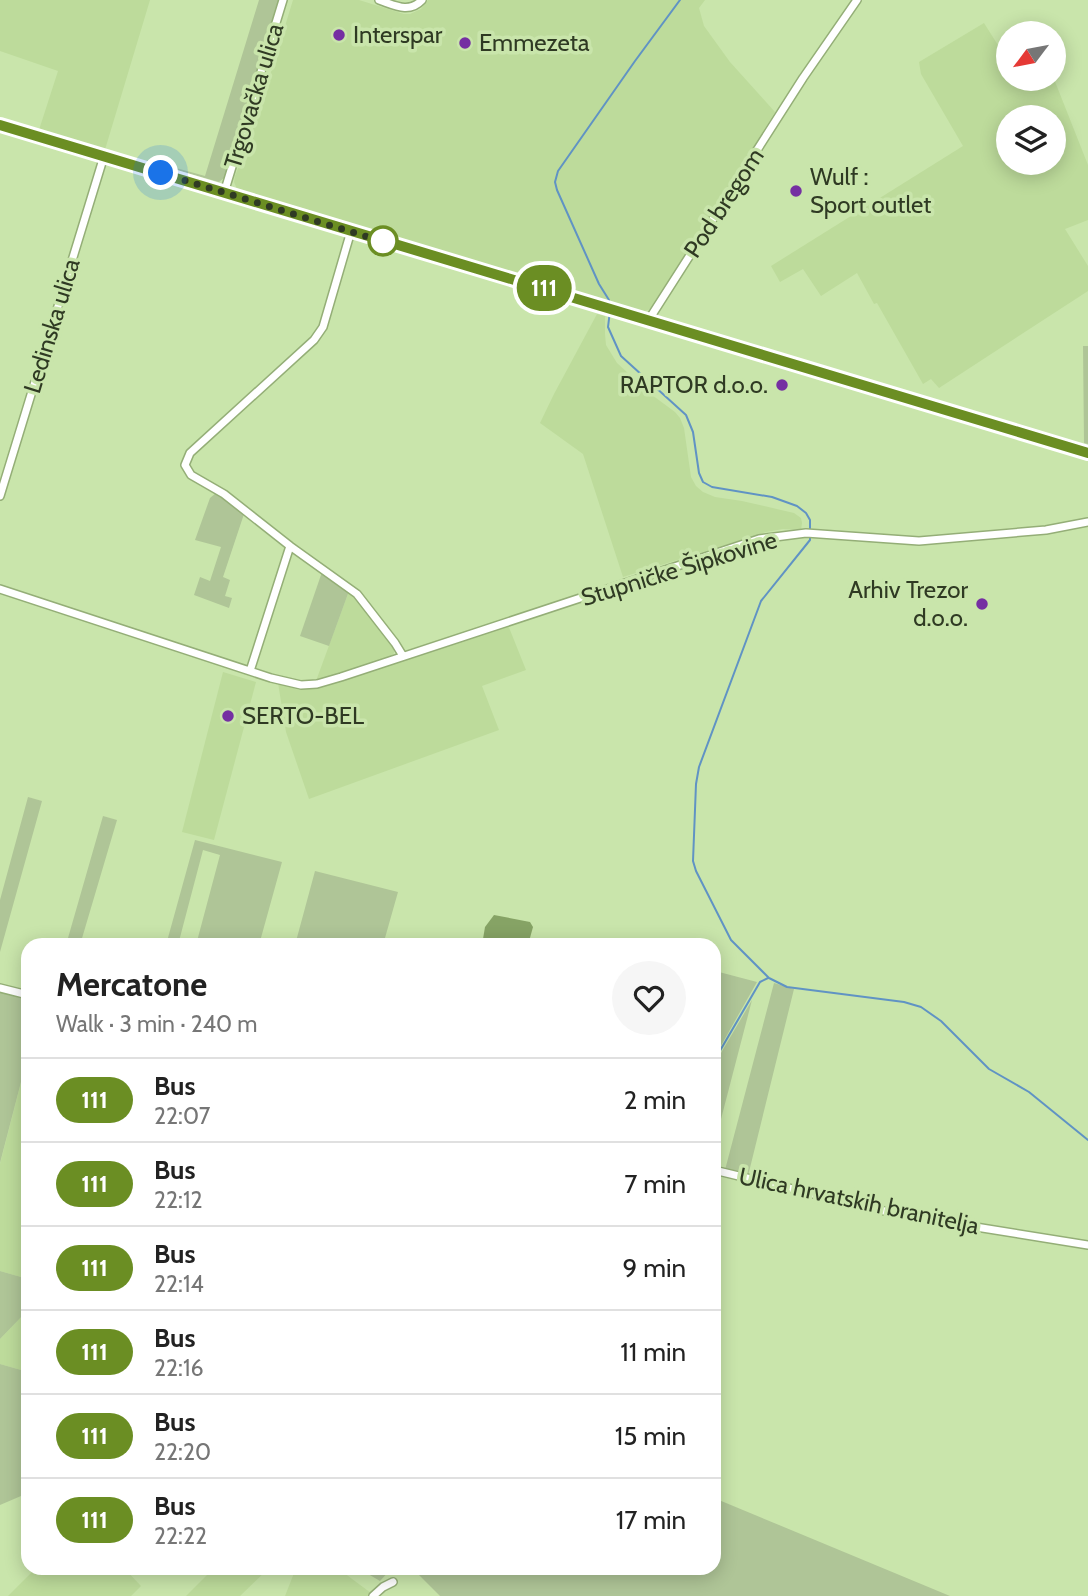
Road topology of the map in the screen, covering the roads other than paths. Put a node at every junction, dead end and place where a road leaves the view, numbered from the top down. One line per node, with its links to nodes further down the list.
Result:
1 (283, 0): 7 (street, Trgovačka ulica)
2 (379, 0): 3 (street)
3 (422, 0)
4 (857, 0): 9 (street, Pod bregom)
5 (0, 125): 6 (street)
6 (104, 156): 7 (street); 11 (street, Ledinska ulica)
7 (224, 193): 8 (street)
8 (351, 231): 9 (street); 13 (street)
9 (648, 321): 10 (street)
10 (1088, 453)
11 (0, 496)
12 (1088, 522): 15 (street, Stupničke Šipkovine)
13 (290, 546): 15 (street); 16 (street)
14 (0, 589): 16 (street, Stupničke Šipkovine)
15 (403, 656): 16 (street, Stupničke Šipkovine)
16 (250, 671)
17 (0, 988): 18 (street)
18 (21, 993)
19 (721, 1172): 20 (street, Ulica hrvatskih branitelja)
20 (1088, 1245)
21 (393, 1582): 22 (street)
22 (373, 1596)

